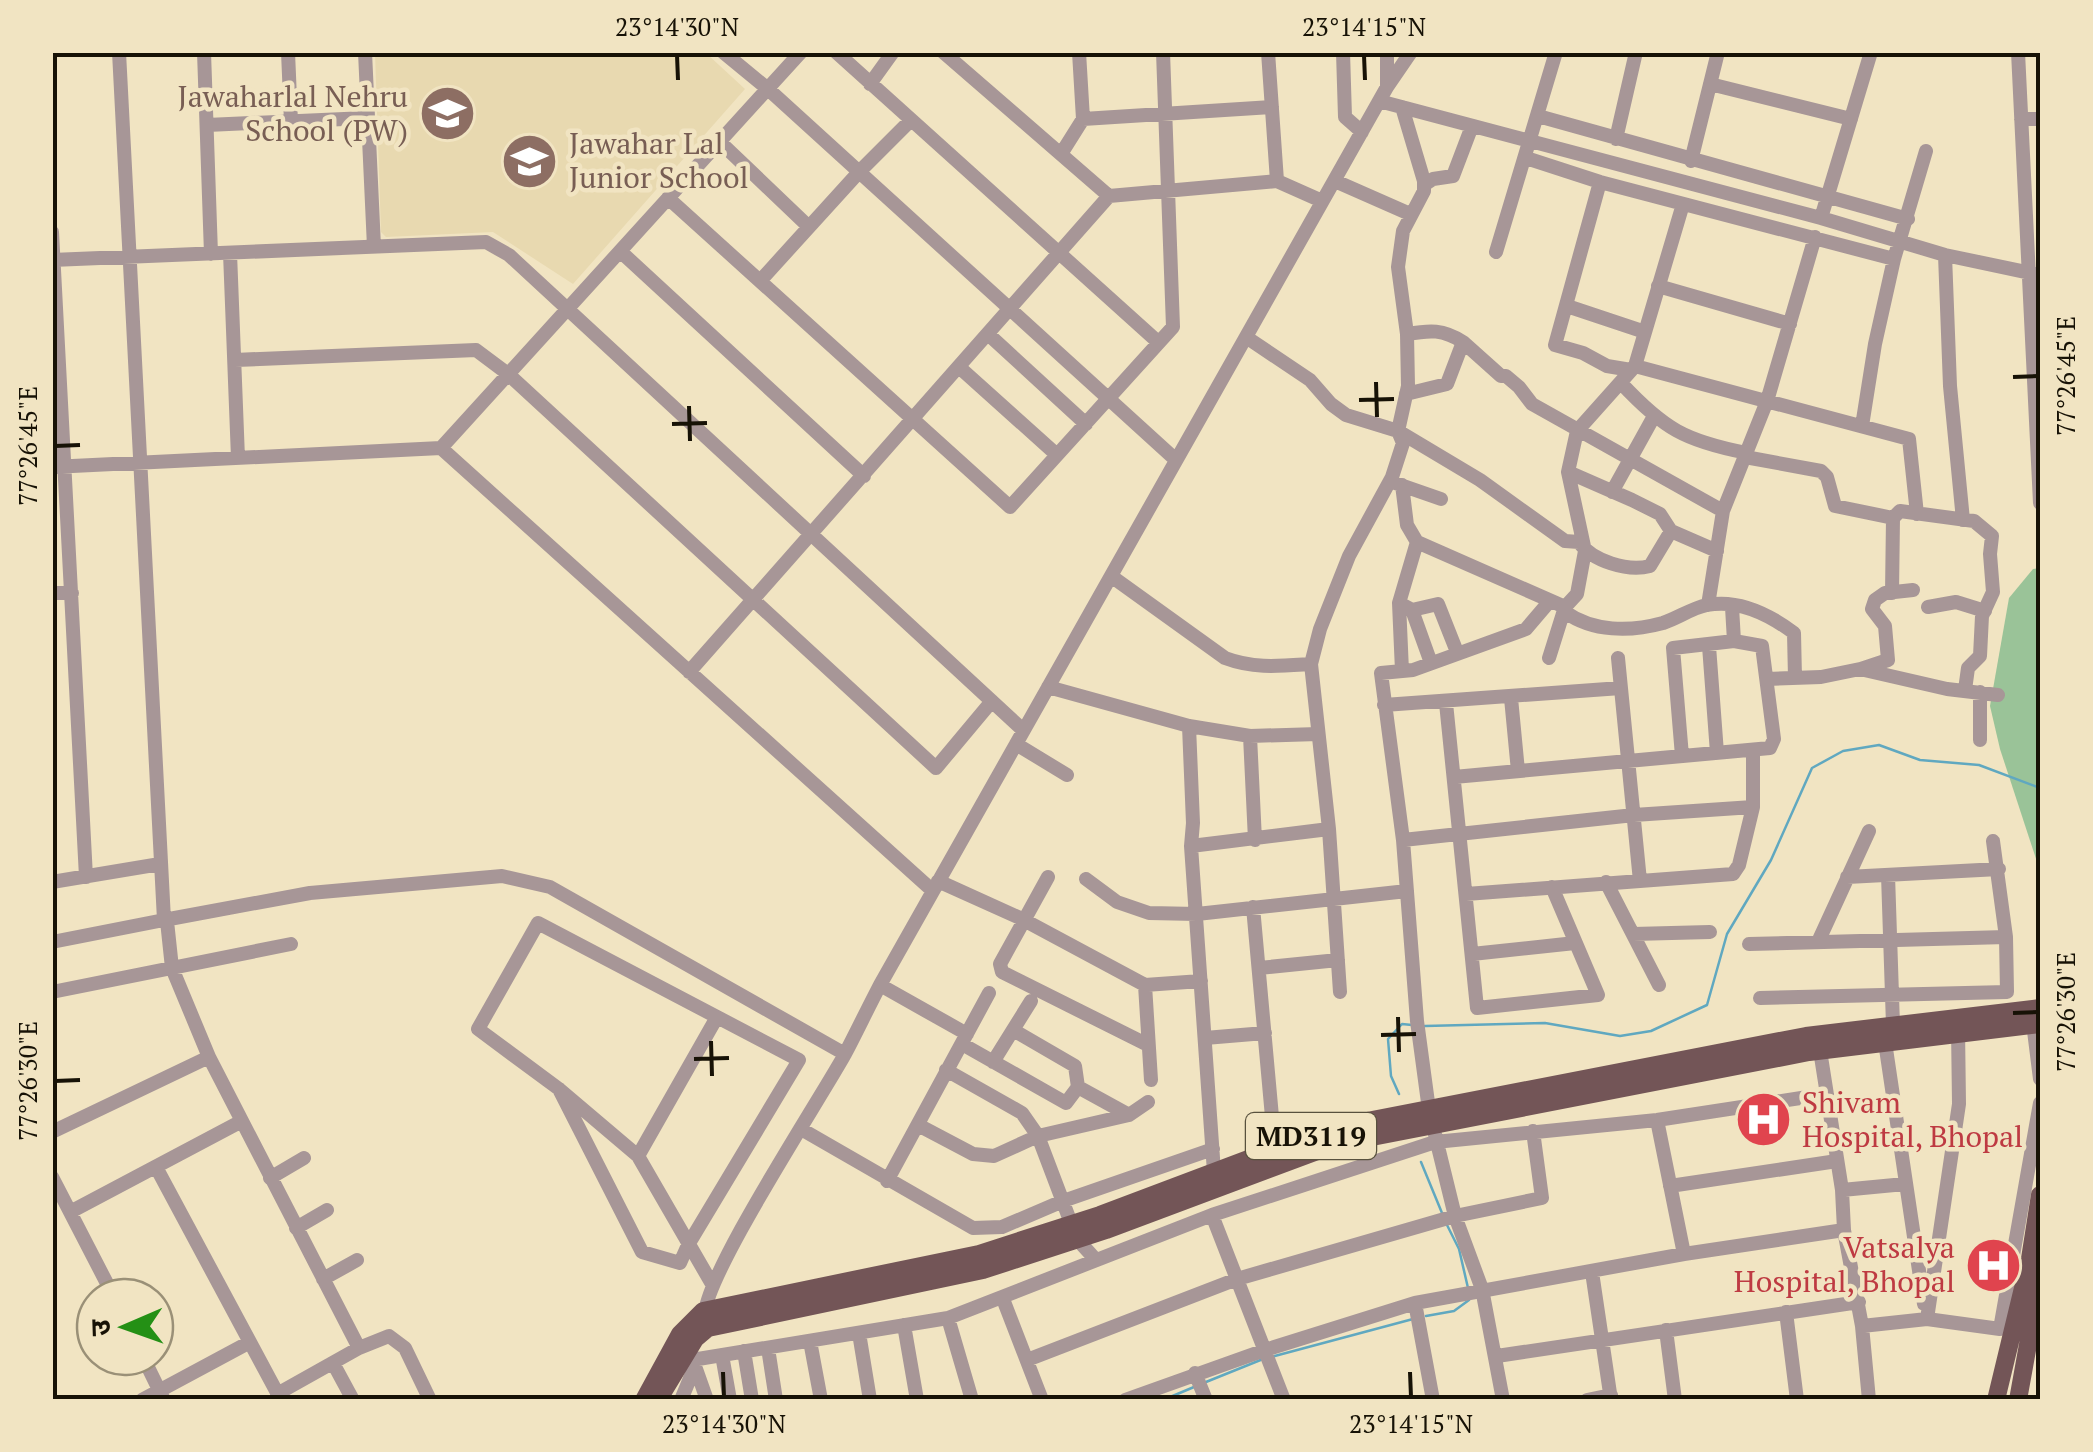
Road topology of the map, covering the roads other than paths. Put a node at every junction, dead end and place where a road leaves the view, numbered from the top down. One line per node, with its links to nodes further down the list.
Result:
1 (119, 52): 72 (street)
2 (204, 52): 37 (street)
3 (288, 52): 36 (street)
4 (365, 52): 30 (street)
5 (723, 52): 24 (street)
6 (802, 52): 24 (street)
7 (836, 52): 21 (street)
8 (893, 52): 21 (street)
9 (943, 52): 44 (street)
10 (1080, 52): 31 (street)
11 (1163, 52): 28 (street)
12 (1268, 52): 27 (street)
13 (1342, 52): 39 (street)
14 (1387, 52): 23 (street)
15 (1411, 52): 23 (street)
16 (1556, 52): 29 (street)
17 (1636, 52): 40 (street)
18 (1718, 52): 22 (street)
19 (1871, 52): 32 (street)
20 (2018, 52): 33 (street)
21 (870, 84): 35 (street)
22 (1710, 84): 32 (street); 46 (street)
23 (1387, 87): 25 (street)
24 (768, 89): 42 (street); 47 (street)
25 (1379, 101): 26 (street); 39 (street)
26 (1402, 107): 38 (street); 51 (street)
27 (1272, 108): 28 (street); 48 (street)
28 (1166, 114): 31 (street); 52 (street)
29 (1538, 116): 40 (street); 41 (street)
30 (367, 118): 36 (street); 65 (street)
31 (1082, 119): 44 (street)
32 (1851, 119): 54 (street)
33 (2020, 119): 34 (street); 75 (street)
34 (2040, 119)
35 (911, 120): 47 (street); 69 (street)
36 (291, 122): 37 (street)
37 (207, 125): 70 (street)
38 (1472, 126): 41 (street); 51 (street)
39 (1362, 132): 49 (street)
40 (1616, 139): 46 (street)
41 (1532, 141): 45 (street); 59 (street)
42 (720, 142): 55 (street); 61 (street)
43 (1926, 152): 60 (street)
44 (1061, 154): 53 (street)
45 (1526, 158): 50 (street); 67 (street)
46 (1691, 161): 54 (street)
47 (859, 172): 61 (street); 80 (street)
48 (1278, 180): 52 (street); 56 (street)
49 (1335, 181): 56 (street); 58 (street)
50 (1600, 182): 57 (street); 78 (street)
51 (1424, 185): 58 (street)
52 (1170, 190): 53 (street); 86 (street)
53 (1109, 196): 69 (street)
54 (1828, 196): 59 (street); 60 (street)
55 (668, 198): 66 (street); 76 (street)
56 (1322, 201): 85 (street)
57 (1683, 204): 63 (street); 77 (street)
58 (1410, 214): 84 (street)
59 (1821, 218): 64 (street)
60 (1908, 218): 64 (street)
61 (809, 227): 76 (street)
62 (52, 232): 74 (street)
63 (1815, 237): 73 (street); 81 (street)
64 (1901, 239): 71 (street); 73 (street)
65 (374, 247): 68 (street); 79 (street)
66 (620, 251): 79 (street); 113 (street)
67 (1496, 252)
68 (230, 253): 70 (street); 90 (street)
69 (1059, 253): 80 (street); 86 (street)
70 (212, 254): 72 (street)
71 (1945, 255): 75 (street); 122 (street)
72 (128, 257): 74 (street); 110 (street)
73 (1894, 259): 101 (street)
74 (53, 260): 89 (street)
75 (2034, 275): 88 (street)
76 (760, 281): 99 (street)
77 (1658, 286): 81 (street); 82 (street)
78 (1566, 306): 82 (street); 92 (street)
79 (568, 308): 93 (street); 124 (street)
80 (1010, 309): 83 (street); 96 (street)
81 (1790, 324): 97 (street)
82 (1645, 332): 92 (street)
83 (988, 334): 91 (street); 100 (street)
84 (1407, 334): 87 (street); 95 (street)
85 (1246, 337): 102 (street); 109 (street)
86 (1158, 342): 96 (street)
87 (1463, 342): 95 (street); 103 (street)
88 (2036, 346): 115 (street)
89 (56, 360): 111 (street)
90 (234, 360): 93 (street); 108 (street)
91 (959, 367): 99 (street); 106 (street)
92 (1633, 368): 94 (street); 97 (street)
93 (508, 374): 104 (street); 133 (street)
94 (1621, 383): 98 (street); 103 (street)
95 (1406, 394): 102 (street)
96 (1109, 399): 100 (street); 109 (street)
97 (1767, 401): 101 (street); 107 (street)
98 (1654, 418): 105 (street); 107 (street)
99 (912, 421): 106 (street); 113 (street)
100 (1086, 424): 106 (street)
101 (1862, 426): 120 (street)
102 (1398, 430): 114 (street); 126 (street)
103 (1577, 431): 105 (street); 112 (street)
104 (441, 448): 108 (street); 150 (street)
105 (1632, 453): 116 (street); 118 (street)
106 (1058, 455)
107 (1746, 455): 118 (street); 121 (street)
108 (238, 458): 110 (street)
109 (1176, 460): 128 (street)
110 (139, 462): 111 (street); 182 (street)
111 (59, 466): 132 (street)
112 (1568, 472): 116 (street); 126 (street)
113 (864, 476): 124 (street)
114 (1396, 483): 117 (street); 125 (street); 147 (street)
115 (2040, 487): 119 (street)
116 (1612, 492): 123 (street)
117 (1441, 500)
118 (1726, 504): 127 (street)
119 (2040, 504)
120 (1917, 514): 121 (street); 122 (street)
121 (1892, 518): 129 (street)
122 (1963, 520): 135 (street)
123 (1671, 531): 126 (street); 127 (street)
124 (812, 535): 133 (street); 158 (street)
125 (1418, 542): 134 (street); 137 (street)
126 (1585, 551): 140 (street)
127 (1715, 564): 136 (street)
128 (1111, 576): 147 (street); 153 (street)
129 (1891, 581): 130 (street); 148 (street)
130 (1913, 590)
131 (52, 593): 132 (street)
132 (72, 593): 185 (street)
133 (754, 601): 150 (street); 158 (street)
134 (1549, 602): 140 (street); 143 (street)
135 (1988, 604): 139 (street); 155 (street)
136 (1708, 605): 138 (street); 140 (street)
137 (1405, 606): 143 (street); 146 (street); 149 (street)
138 (1732, 606): 141 (street); 151 (street)
139 (1928, 607)
140 (1565, 610): 144 (street)
141 (1734, 642): 142 (street); 152 (street)
142 (1710, 646): 167 (street); 168 (street)
143 (1457, 652): 146 (street)
144 (1549, 658)
145 (1618, 658): 154 (street)
146 (1430, 662): 149 (street)
147 (1311, 664): 162 (street)
148 (1858, 669): 151 (street); 155 (street)
149 (1402, 671): 160 (street)
150 (689, 672): 192 (street)
151 (1795, 678): 152 (street)
152 (1767, 679): 166 (street)
153 (1048, 687): 161 (street); 164 (street)
154 (1621, 688): 157 (street); 169 (street)
155 (1973, 691): 156 (street); 165 (street)
156 (1998, 695)
157 (1511, 698): 159 (street); 170 (street)
158 (992, 701): 164 (street)
159 (1446, 703): 160 (street); 172 (street)
160 (1384, 705): 179 (street)
161 (1188, 726): 163 (street); 181 (street)
162 (1318, 734): 163 (street); 175 (street)
163 (1250, 736): 178 (street)
164 (1020, 737): 171 (street); 192 (street)
165 (1980, 740)
166 (1753, 750): 167 (street); 173 (street)
167 (1717, 753): 168 (street)
168 (1682, 756): 169 (street)
169 (1628, 761): 170 (street); 174 (street)
170 (1518, 771): 172 (street)
171 (1067, 775)
172 (1454, 777): 177 (street)
173 (1753, 807): 174 (street); 189 (street)
174 (1634, 815): 177 (street); 189 (street)
175 (1330, 829): 178 (street); 196 (street)
176 (1868, 831): 187 (street)
177 (1460, 836): 179 (street); 195 (street)
178 (1255, 840): 181 (street)
179 (1403, 840): 194 (street)
180 (1993, 841): 183 (street)
181 (1191, 846): 198 (street)
182 (160, 864): 185 (street); 200 (street)
183 (1999, 869): 184 (street); 203 (street)
184 (1888, 875): 187 (street); 204 (street)
185 (86, 877): 190 (street)
186 (1048, 877): 199 (street)
187 (1846, 878): 206 (street)
188 (1086, 879): 198 (street)
189 (1640, 881): 191 (street)
190 (52, 882)
191 (1606, 882): 193 (street); 202 (street)
192 (935, 886): 199 (street); 216 (street)
193 (1552, 887): 195 (street); 207 (street)
194 (1407, 892): 196 (street); 250 (street)
195 (1466, 894): 210 (street)
196 (1335, 897): 197 (street); 211 (street)
197 (1253, 908): 198 (street); 213 (street)
198 (1197, 914): 214 (street)
199 (1022, 919): 217 (street); 234 (street)
200 (165, 920): 205 (street); 212 (street); 235 (street)
201 (1710, 932): 202 (street)
202 (1633, 934): 215 (street)
203 (2006, 936): 204 (street); 224 (street)
204 (1892, 938): 206 (street); 221 (street)
205 (52, 942)
206 (1818, 942): 209 (street)
207 (1575, 943): 210 (street); 210 (street)
208 (292, 944): 212 (street)
209 (1749, 944)
210 (1472, 954)
211 (1338, 960): 213 (street); 219 (street)
212 (172, 968): 218 (street); 236 (street)
213 (1258, 968): 229 (street)
214 (1201, 981): 217 (street); 231 (street)
215 (1659, 984)
216 (880, 985): 232 (street); 235 (street)
217 (1145, 985): 234 (street)
218 (52, 992)
219 (1340, 992)
220 (990, 993): 232 (street)
221 (1893, 996): 222 (street); 224 (street); 230 (street)
222 (1760, 998)
223 (1031, 1001): 228 (street)
224 (2008, 1002): 225 (main road, MD3119); 227 (main road, MD3119)
225 (2037, 1016): 227 (main road, MD3119); 239 (street)
226 (717, 1017): 242 (street); 256 (street); 278 (street)
227 (1958, 1025): 230 (main road, MD3119); 295 (street)
228 (1013, 1030): 237 (street); 241 (street)
229 (1265, 1033): 231 (street); 258 (street)
230 (1889, 1034): 233 (main road, MD3119); 265 (street)
231 (1205, 1038): 255 (street)
232 (965, 1039): 237 (street); 238 (street)
233 (1819, 1042): 243 (street); 250 (main road, MD3119)
234 (1148, 1044): 240 (street)
235 (844, 1054): 251 (street)
236 (209, 1057): 248 (street); 253 (street)
237 (993, 1062): 241 (street)
238 (946, 1070): 249 (street); 254 (street)
239 (2040, 1078)
240 (1152, 1080)
241 (1078, 1086): 246 (street)
242 (559, 1089): 256 (street); 278 (street)
243 (1827, 1094): 247 (street); 259 (street)
244 (1148, 1102): 246 (street)
245 (2040, 1102): 295 (street)
246 (1129, 1115): 254 (street)
247 (1657, 1120): 252 (street); 266 (street)
248 (240, 1122): 260 (street); 263 (street)
249 (918, 1125): 254 (street); 264 (street)
250 (1432, 1126): 252 (street); 258 (main road, MD3119); 267 (street); 274 (street)
251 (801, 1129): 264 (street); 287 (street)
252 (1534, 1131): 274 (street)
253 (52, 1132)
254 (1038, 1136): 270 (street)
255 (1213, 1149): 261 (street); 270 (street)
256 (638, 1156): 278 (street)
257 (304, 1158): 263 (street)
258 (1277, 1158): 261 (main road, MD3119); 267 (street); 277 (main road, MD3119)
259 (1837, 1162): 266 (street); 268 (street)
260 (156, 1167): 272 (street); 302 (street)
261 (1214, 1172): 277 (main road, MD3119)
262 (52, 1177): 272 (street)
263 (270, 1178): 275 (street)
264 (887, 1180): 270 (street)
265 (1905, 1184): 268 (street); 295 (street)
266 (1670, 1186): 279 (street)
267 (1287, 1190): 273 (street)
268 (1842, 1190): 276 (street)
269 (2040, 1195): 340 (main road)
270 (1062, 1202): 277 (street)
271 (327, 1210): 275 (street)
272 (72, 1211): 283 (street)
273 (1212, 1215): 281 (street); 286 (street)
274 (1455, 1216): 286 (street); 288 (street)
275 (296, 1228): 285 (street)
276 (1844, 1230): 279 (street); 290 (street)
277 (1074, 1232): 281 (street); 294 (main road, MD3119)
278 (688, 1244): 287 (street)
279 (1684, 1254): 282 (street)
280 (356, 1260): 285 (street)
281 (1096, 1260): 289 (street)
282 (1592, 1272): 288 (street); 300 (street)
283 (104, 1277)
284 (2040, 1278): 341 (main road)
285 (323, 1279): 303 (street)
286 (1237, 1279): 307 (street); 310 (street)
287 (712, 1284): 294 (street)
288 (1472, 1291): 291 (street); 308 (street)
289 (1003, 1299): 293 (street); 310 (street)
290 (1859, 1302): 292 (street); 297 (street)
291 (1415, 1303): 307 (street); 334 (street)
292 (1786, 1312): 298 (street); 338 (street)
293 (948, 1318): 296 (street); 329 (street)
294 (706, 1320): 309 (main road)
295 (1927, 1320): 297 (street)
296 (904, 1325): 299 (street); 328 (street)
297 (1862, 1326): 339 (street)
298 (1666, 1330): 300 (street); 337 (street)
299 (858, 1332): 301 (street); 327 (street)
300 (1604, 1340): 308 (street); 315 (street)
301 (810, 1341): 304 (street); 326 (street)
302 (250, 1342): 313 (street); 314 (street)
303 (359, 1348): 311 (street); 318 (street)
304 (768, 1348): 305 (street); 325 (street)
305 (744, 1352): 306 (street); 324 (street)
306 (722, 1355): 309 (street); 323 (street)
307 (1267, 1355): 312 (street); 333 (street)
308 (1497, 1356): 335 (street)
309 (686, 1359): 319 (main road); 320 (main road); 321 (street); 322 (street)
310 (1026, 1360): 330 (street)
311 (333, 1362): 314 (street); 317 (street)
312 (1195, 1373): 331 (street); 332 (street)
313 (162, 1395): 316 (street)
314 (279, 1397)
315 (1611, 1397): 336 (street)
316 (142, 1400)
317 (353, 1400)
318 (430, 1400)
319 (644, 1400)
320 (658, 1400)
321 (681, 1400)
322 (707, 1400)
323 (730, 1400)
324 (752, 1400)
325 (776, 1400)
326 (822, 1400)
327 (870, 1400)
328 (918, 1400)
329 (972, 1400)
330 (1042, 1400)
331 (1126, 1400)
332 (1206, 1400)
333 (1284, 1400)
334 (1433, 1400)
335 (1502, 1400)
336 (1588, 1400)
337 (1675, 1400)
338 (1796, 1400)
339 (1869, 1400)
340 (1996, 1400)
341 (2018, 1400)

